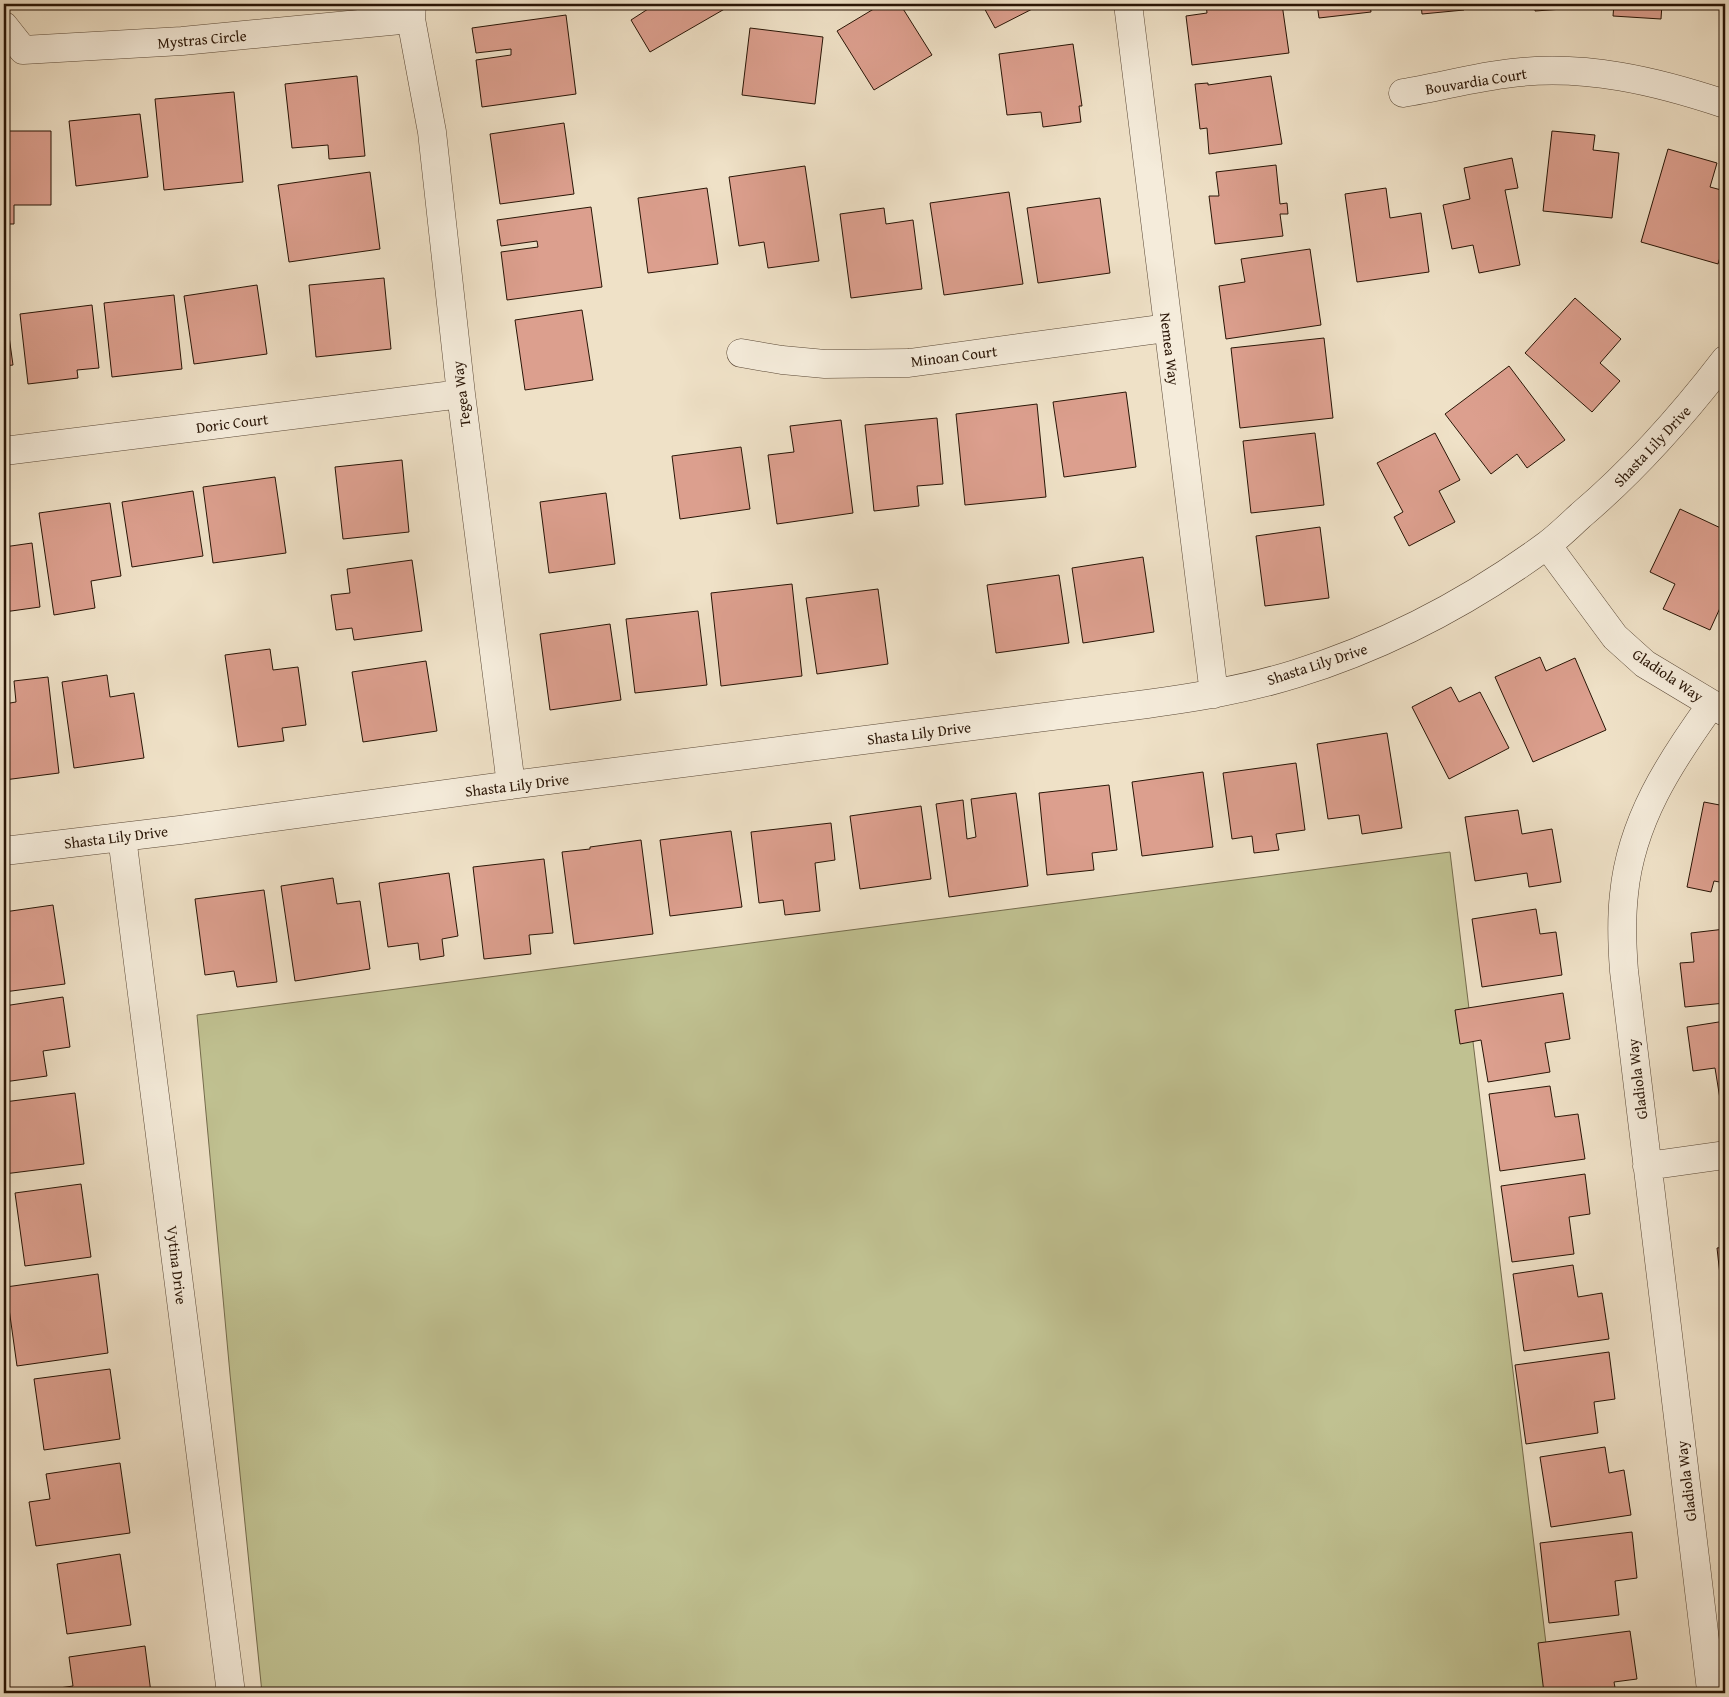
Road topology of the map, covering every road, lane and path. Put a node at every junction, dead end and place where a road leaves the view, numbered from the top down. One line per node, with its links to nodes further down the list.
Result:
1 (1128, 4): 6 (street, Nemea Way)
2 (411, 12): 3 (street, Mystras Circle); 9 (street, Tegea Way)
3 (4, 26)
4 (1403, 93): 5 (street, Bouvardia Court)
5 (1725, 104)
6 (1167, 328): 7 (street, Minoan Court); 12 (street, Nemea Way)
7 (741, 353)
8 (1725, 360): 11 (street, Shasta Lily Drive)
9 (461, 394): 10 (street, Doric Court); 14 (street, Tegea Way)
10 (4, 452)
11 (1548, 544): 12 (street, Shasta Lily Drive); 13 (street, Gladiola Way)
12 (1214, 694): 14 (street, Shasta Lily Drive)
13 (1718, 708): 18 (street, Gladiola Way)
14 (511, 785): 15 (street, Shasta Lily Drive)
15 (122, 837): 16 (street, Shasta Lily Drive); 20 (street, Vytina Drive)
16 (4, 850)
17 (1725, 1155): 18 (street)
18 (1647, 1166): 19 (street, Gladiola Way)
19 (1725, 1688)
20 (231, 1693)

